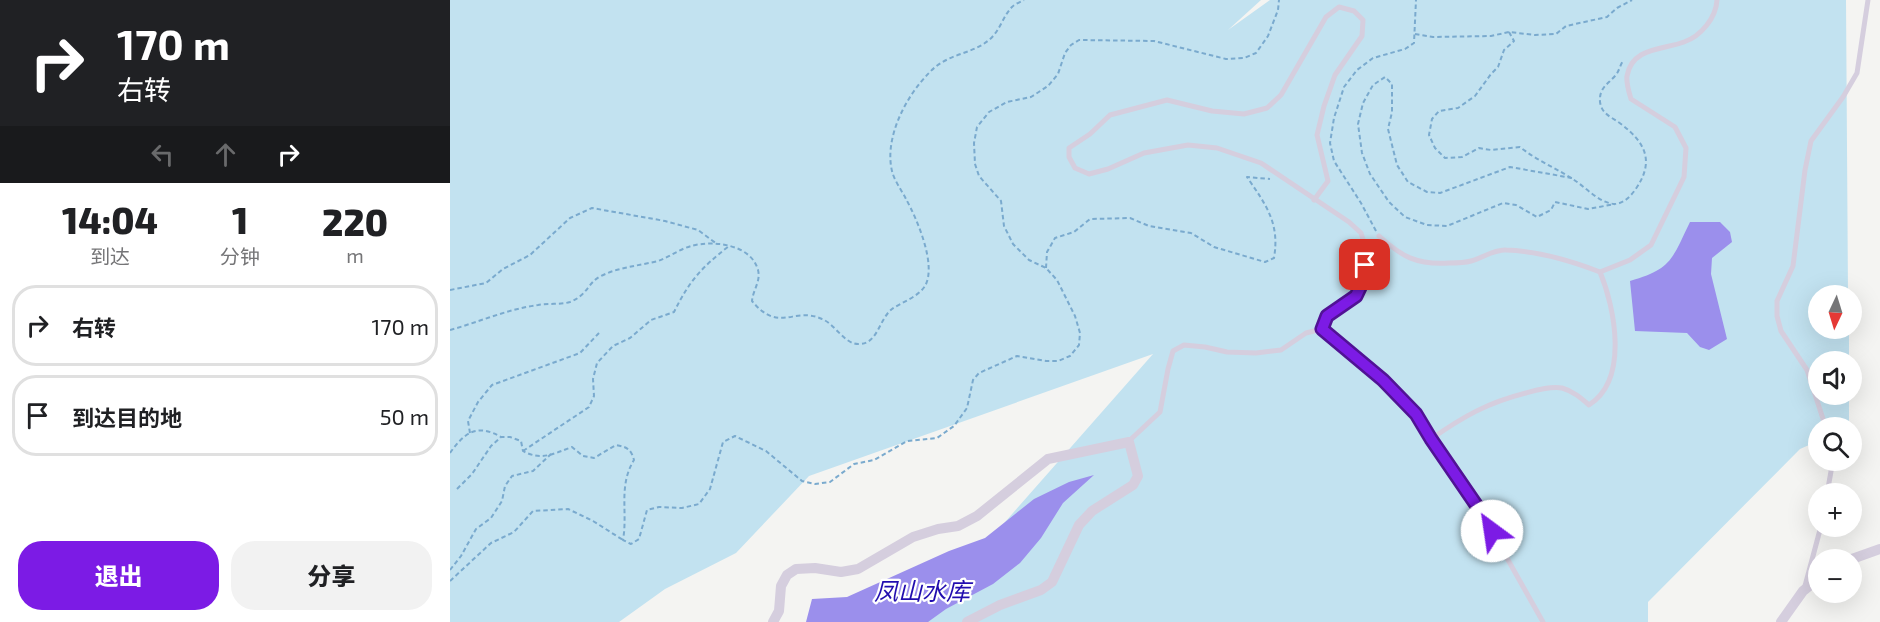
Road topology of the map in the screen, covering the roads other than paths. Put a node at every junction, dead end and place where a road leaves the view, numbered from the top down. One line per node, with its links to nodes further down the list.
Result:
1 (1717, 0): 5 (lane)
2 (1868, 0): 7 (lane)
3 (1314, 200): 3 (lane); 6 (lane)
4 (1379, 236): 5 (lane)
5 (1600, 272): 8 (lane)
6 (1322, 329): 8 (lane); 9 (lane)
7 (1822, 417)
8 (1431, 439): 17 (lane)
9 (1129, 442): 15 (street); 16 (street)
10 (1818, 537): 14 (lane)
11 (1880, 549): 12 (street)
12 (1862, 555)
13 (1808, 587): 14 (street)
14 (1803, 591): 18 (street)
15 (773, 622)
16 (967, 622)
17 (1543, 622)
18 (1781, 622)

